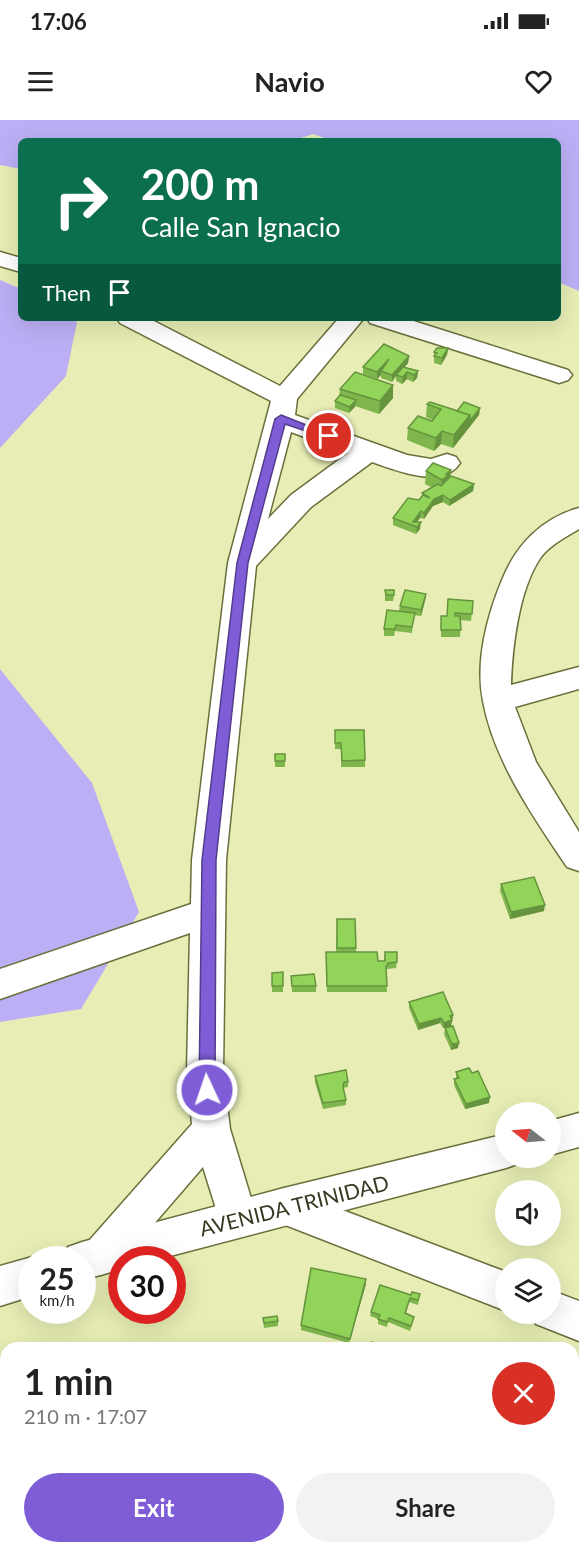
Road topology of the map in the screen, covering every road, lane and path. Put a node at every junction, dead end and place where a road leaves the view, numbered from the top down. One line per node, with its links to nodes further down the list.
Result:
1 (0, 259): 2 (street)
2 (18, 264)
3 (134, 321): 7 (street)
4 (350, 321): 7 (street)
5 (388, 321): 6 (street)
6 (559, 375)
7 (282, 408): 8 (street); 11 (street)
8 (370, 450): 9 (street); 11 (street)
9 (447, 463)
10 (579, 517): 13 (street)
11 (242, 563): 15 (street)
12 (579, 678): 13 (street)
13 (498, 700): 14 (street)
14 (579, 858)
15 (210, 912): 16 (street); 17 (street)
16 (0, 984)
17 (211, 1129): 22 (street); 23 (street)
18 (579, 1130): 19 (street)
19 (561, 1135)
20 (495, 1154): 21 (street, AVENIDA TRINIDAD)
21 (284, 1206): 22 (street, AVENIDA TRINIDAD); 27 (street)
22 (237, 1218): 24 (street, AVENIDA TRINIDAD)
23 (96, 1254)
24 (96, 1257)
25 (18, 1280): 26 (street)
26 (0, 1286)
27 (495, 1288)
28 (561, 1314): 29 (street)
29 (579, 1321)

